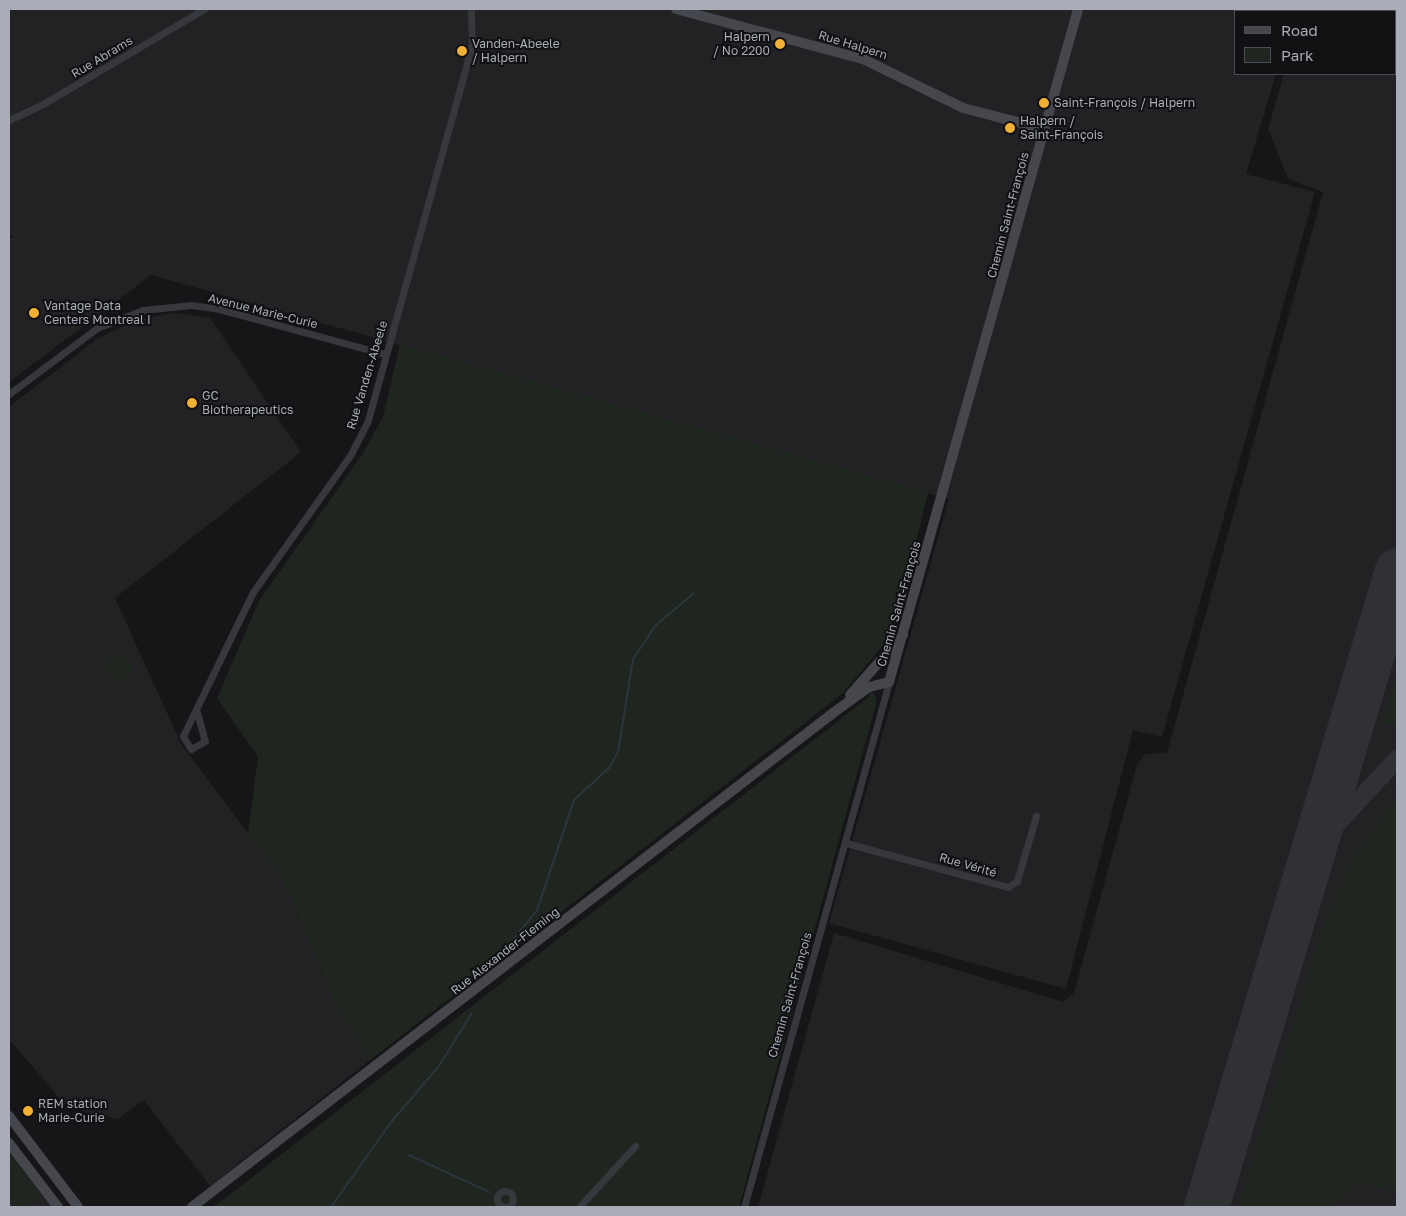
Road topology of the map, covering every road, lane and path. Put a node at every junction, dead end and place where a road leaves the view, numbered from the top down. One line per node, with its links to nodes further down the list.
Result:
1 (204, 9): 5 (street, Rue Abrams)
2 (471, 9): 7 (street, Rue Vanden-Abeele)
3 (676, 9): 6 (street, Rue Halpern)
4 (1078, 9): 6 (street, Chemin Saint-François)
5 (9, 120)
6 (1044, 129): 9 (street, Chemin Saint-François)
7 (385, 354): 8 (street, Avenue Marie-Curie); 11 (street, Rue Vanden-Abeele)
8 (9, 394)
9 (903, 635): 10 (street, Chemin Saint-François); 12 (street, Rue Alexander-Fleming)
10 (889, 682): 12 (street, Rue Alexander-Fleming); 14 (street, Chemin Saint-François)
11 (197, 712): 11 (street, Rue Vanden-Abeele)
12 (833, 713): 20 (street, Rue Alexander-Fleming)
13 (1036, 816): 14 (street, Rue Vérité)
14 (846, 843): 22 (street, Chemin Saint-François)
15 (9, 1116): 19 (street)
16 (9, 1143): 18 (street)
17 (634, 1146): 21 (street)
18 (58, 1207)
19 (78, 1207)
20 (192, 1207)
21 (579, 1207)
22 (744, 1207)

